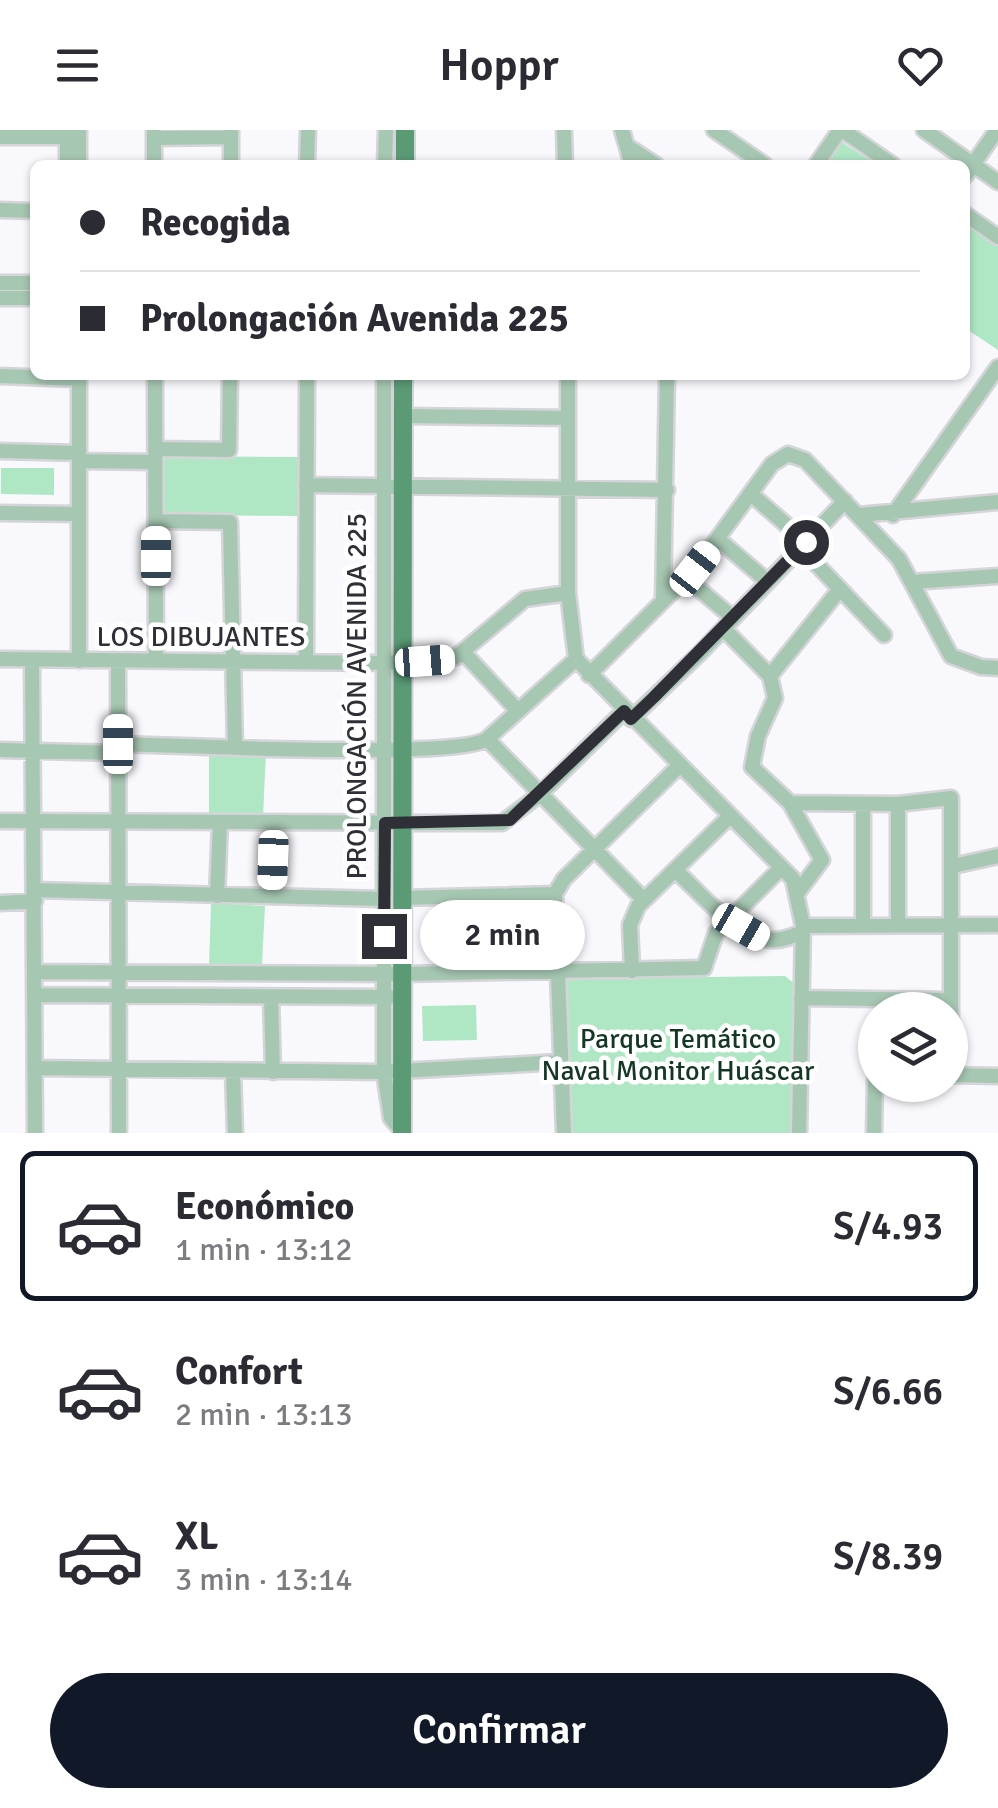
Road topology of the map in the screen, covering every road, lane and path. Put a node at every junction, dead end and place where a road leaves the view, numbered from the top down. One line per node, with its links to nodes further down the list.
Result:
1 (308, 130): 22 (street)
2 (386, 130): 23 (street)
3 (405, 130): 24 (main road)
4 (564, 130): 17 (street)
5 (572, 130): 17 (street)
6 (622, 130): 16 (street)
7 (714, 130): 27 (street)
8 (819, 130): 12 (street)
9 (924, 130): 30 (street)
10 (997, 130): 31 (street)
11 (231, 133): 14 (street); 21 (street)
12 (839, 133): 28 (street); 29 (street)
13 (75, 134): 15 (street); 18 (street); 19 (street)
14 (154, 134): 20 (street)
15 (0, 137)
16 (627, 146): 25 (street); 26 (street)
17 (565, 157)
18 (68, 160)
19 (78, 160)
20 (154, 160)
21 (231, 160)
22 (308, 160)
23 (386, 160)
24 (405, 160)
25 (631, 160)
26 (648, 160)
27 (758, 160)
28 (820, 160)
29 (885, 160)
30 (958, 160)
31 (970, 169)
32 (970, 170): 33 (street)
33 (998, 182)
34 (0, 210): 35 (street)
35 (30, 211)
36 (970, 217): 37 (street)
37 (998, 237)
38 (30, 283): 39 (street)
39 (0, 284)
40 (0, 298): 41 (street)
41 (30, 298)
42 (998, 366): 53 (street)
43 (0, 376): 44 (street)
44 (30, 376)
45 (79, 380): 58 (street)
46 (155, 380): 57 (street)
47 (230, 380): 57 (street)
48 (307, 380): 59 (street)
49 (384, 380): 60 (street, PROLONGACIÓN AVENIDA 225)
50 (403, 380): 54 (main road, PROLONGACIÓN AVENIDA 225)
51 (568, 380): 55 (street)
52 (668, 380): 62 (street)
53 (991, 387): 69 (street)
54 (403, 416): 55 (street); 60 (main road, PROLONGACIÓN AVENIDA 225)
55 (568, 418): 61 (street)
56 (0, 451): 58 (street)
57 (155, 455): 58 (street); 70 (street)
58 (79, 457): 67 (street)
59 (306, 486): 60 (street); 90 (street)
60 (393, 487): 61 (street); 91 (main road, PROLONGACIÓN AVENIDA 225)
61 (568, 490): 62 (street); 78 (street)
62 (667, 490): 79 (street)
63 (751, 494): 64 (street); 71 (street); 72 (street)
64 (845, 501): 68 (street); 72 (street)
65 (998, 502): 69 (street)
66 (0, 514): 67 (street)
67 (79, 514): 86 (street)
68 (858, 515): 69 (street); 76 (street)
69 (892, 515)
70 (156, 521): 88 (street); 89 (street)
71 (718, 539): 74 (street); 75 (street)
72 (804, 545): 75 (street); 77 (street)
73 (998, 576): 76 (street)
74 (686, 578): 79 (street); 80 (street)
75 (768, 582): 80 (street)
76 (912, 582): 92 (street)
77 (840, 589): 81 (street); 94 (street)
78 (568, 593): 82 (street); 84 (street)
79 (663, 600): 93 (street)
80 (729, 624): 94 (street); 96 (street)
81 (884, 635)
82 (464, 653): 91 (street, LOS DIBUJANTES); 95 (street)
83 (0, 659): 85 (street, LOS DIBUJANTES)
84 (576, 659): 93 (street); 95 (street)
85 (32, 660): 86 (street, LOS DIBUJANTES); 102 (street)
86 (79, 660): 87 (street, LOS DIBUJANTES)
87 (118, 661): 88 (street, LOS DIBUJANTES); 99 (street)
88 (156, 661): 89 (street, LOS DIBUJANTES)
89 (232, 662): 90 (street, LOS DIBUJANTES); 98 (street)
90 (306, 662): 91 (street, LOS DIBUJANTES)
91 (394, 663): 100 (main road, PROLONGACIÓN AVENIDA 225)
92 (998, 668)
93 (589, 675): 96 (street)
94 (770, 676): 105 (street)
95 (518, 711): 97 (street)
96 (627, 715): 103 (street); 104 (street)
97 (488, 739): 100 (street); 104 (street)
98 (235, 746): 99 (street); 100 (street)
99 (118, 749): 102 (street); 111 (street)
100 (393, 749): 114 (main road, PROLONGACIÓN AVENIDA 225)
101 (0, 750): 102 (street)
102 (33, 751): 110 (street)
103 (678, 766): 108 (street); 115 (street)
104 (539, 795): 114 (street); 115 (street)
105 (790, 803): 106 (street); 120 (street)
106 (863, 804): 107 (street); 132 (street)
107 (898, 804): 117 (street); 130 (street)
108 (728, 818): 118 (street); 119 (street)
109 (0, 821): 110 (street)
110 (34, 822): 111 (street); 123 (street)
111 (118, 823): 112 (street); 121 (street)
112 (220, 823): 113 (street); 124 (street)
113 (274, 823): 114 (street); 125 (street)
114 (393, 823): 126 (main road, PROLONGACIÓN AVENIDA 225)
115 (594, 848): 122 (street); 127 (street)
116 (998, 856): 117 (street)
117 (952, 866): 131 (street)
118 (781, 868): 120 (street); 129 (street)
119 (675, 870): 127 (street); 129 (street)
120 (798, 892): 134 (street)
121 (118, 894): 123 (street); 124 (street); 138 (street)
122 (555, 894): 126 (street); 137 (street)
123 (35, 896): 128 (street); 136 (street)
124 (217, 896): 125 (street)
125 (272, 896): 126 (street)
126 (393, 898): 139 (main road, PROLONGACIÓN AVENIDA 225)
127 (644, 900): 135 (street)
128 (0, 904)
129 (729, 918): 134 (street); 135 (street)
130 (898, 924): 131 (street); 132 (street)
131 (952, 924): 133 (street); 140 (street)
132 (863, 925): 134 (street)
133 (998, 925)
134 (802, 929): 145 (street)
135 (632, 971): 137 (street)
136 (36, 972): 138 (street); 141 (street)
137 (556, 972): 139 (street); 147 (street)
138 (119, 974): 139 (street); 142 (street)
139 (393, 974): 144 (main road, PROLONGACIÓN AVENIDA 225)
140 (951, 992)
141 (36, 995): 142 (street); 148 (street)
142 (118, 997): 143 (street); 149 (street)
143 (271, 997): 144 (street); 151 (street)
144 (392, 997): 152 (main road, PROLONGACIÓN AVENIDA 225)
145 (801, 998): 146 (street); 161 (street)
146 (858, 1004)
147 (559, 1062): 152 (street); 160 (street)
148 (37, 1068): 149 (street); 157 (street)
149 (119, 1072): 150 (street); 158 (street)
150 (233, 1072): 151 (street); 159 (street)
151 (273, 1072): 152 (street)
152 (392, 1072): 156 (main road, PROLONGACIÓN AVENIDA 225)
153 (968, 1075): 154 (street)
154 (998, 1076)
155 (875, 1102): 162 (street)
156 (402, 1132)
157 (35, 1133)
158 (119, 1133)
159 (235, 1133)
160 (564, 1133)
161 (799, 1133)
162 (874, 1133)

